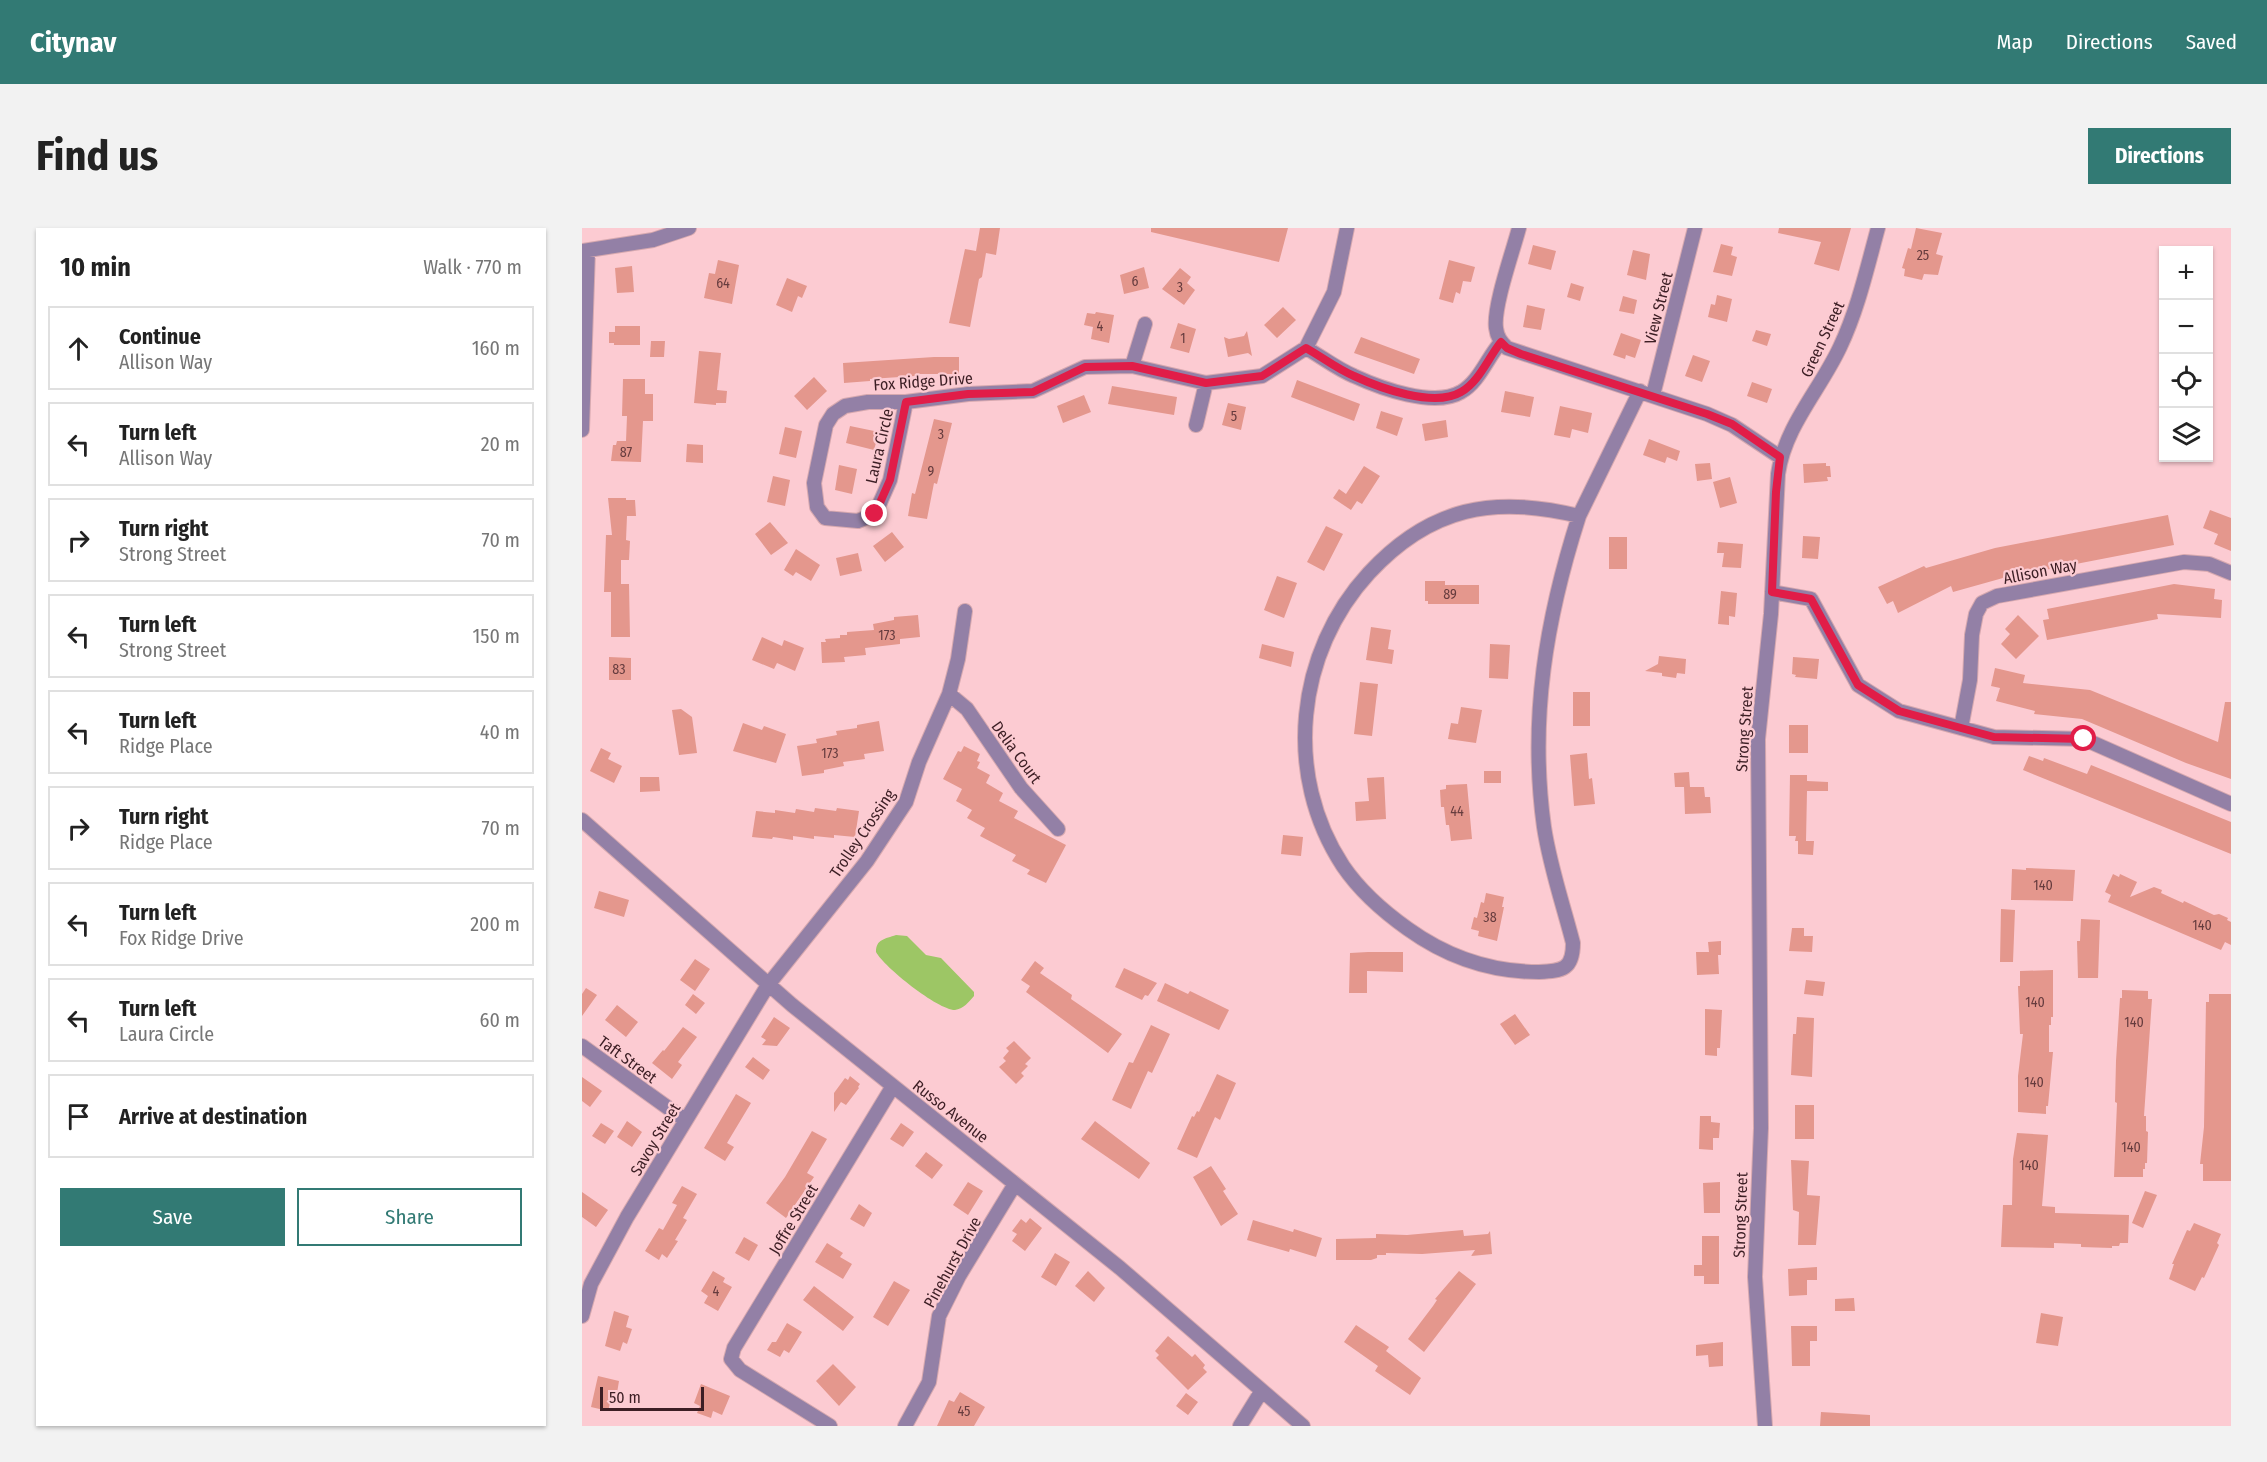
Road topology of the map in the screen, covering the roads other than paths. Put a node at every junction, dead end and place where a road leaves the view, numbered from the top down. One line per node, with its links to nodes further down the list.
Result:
1 (689, 228): 6 (street)
2 (1347, 228): 10 (street)
3 (1520, 228): 9 (street)
4 (1695, 228): 13 (street, View Street)
5 (1878, 228): 18 (street, Green Street)
6 (671, 231): 7 (street)
7 (585, 251): 17 (street)
8 (1145, 324): 11 (street)
9 (1501, 342): 10 (street); 13 (street)
10 (1306, 348): 12 (street, Fox Ridge Drive)
11 (1132, 366): 12 (street, Fox Ridge Drive); 14 (street, Fox Ridge Drive)
12 (1206, 383): 16 (street)
13 (1647, 393): 18 (street); 19 (street, View Street)
14 (906, 402): 15 (street, Fox Ridge Drive); 15 (street, Laura Circle)
15 (833, 414)
16 (1196, 425)
17 (582, 430)
18 (1780, 457): 21 (street, Strong Street)
19 (1579, 516): 19 (street, View Street)
20 (2231, 573): 24 (street, Allison Way)
21 (1772, 592): 24 (street); 39 (street, Strong Street)
22 (965, 611): 23 (street, Trolley Crossing)
23 (949, 694): 27 (street, Delia Court); 28 (street, Trolley Crossing)
24 (1961, 728): 25 (street)
25 (2231, 804)
26 (582, 820): 28 (street, Russo Avenue)
27 (1058, 829)
28 (768, 985): 30 (street, Russo Avenue); 31 (street, Savoy Street)
29 (582, 1046): 31 (street, Taft Street)
30 (893, 1086): 32 (street, Russo Avenue); 35 (street, Joffre Street)
31 (685, 1120): 33 (street, Savoy Street)
32 (1015, 1184): 34 (street, Russo Avenue); 36 (street, Pinehurst Drive)
33 (582, 1316)
34 (1261, 1392): 37 (street); 38 (street, Russo Avenue)
35 (830, 1426)
36 (905, 1426)
37 (1240, 1426)
38 (1303, 1426)
39 (1765, 1426)

